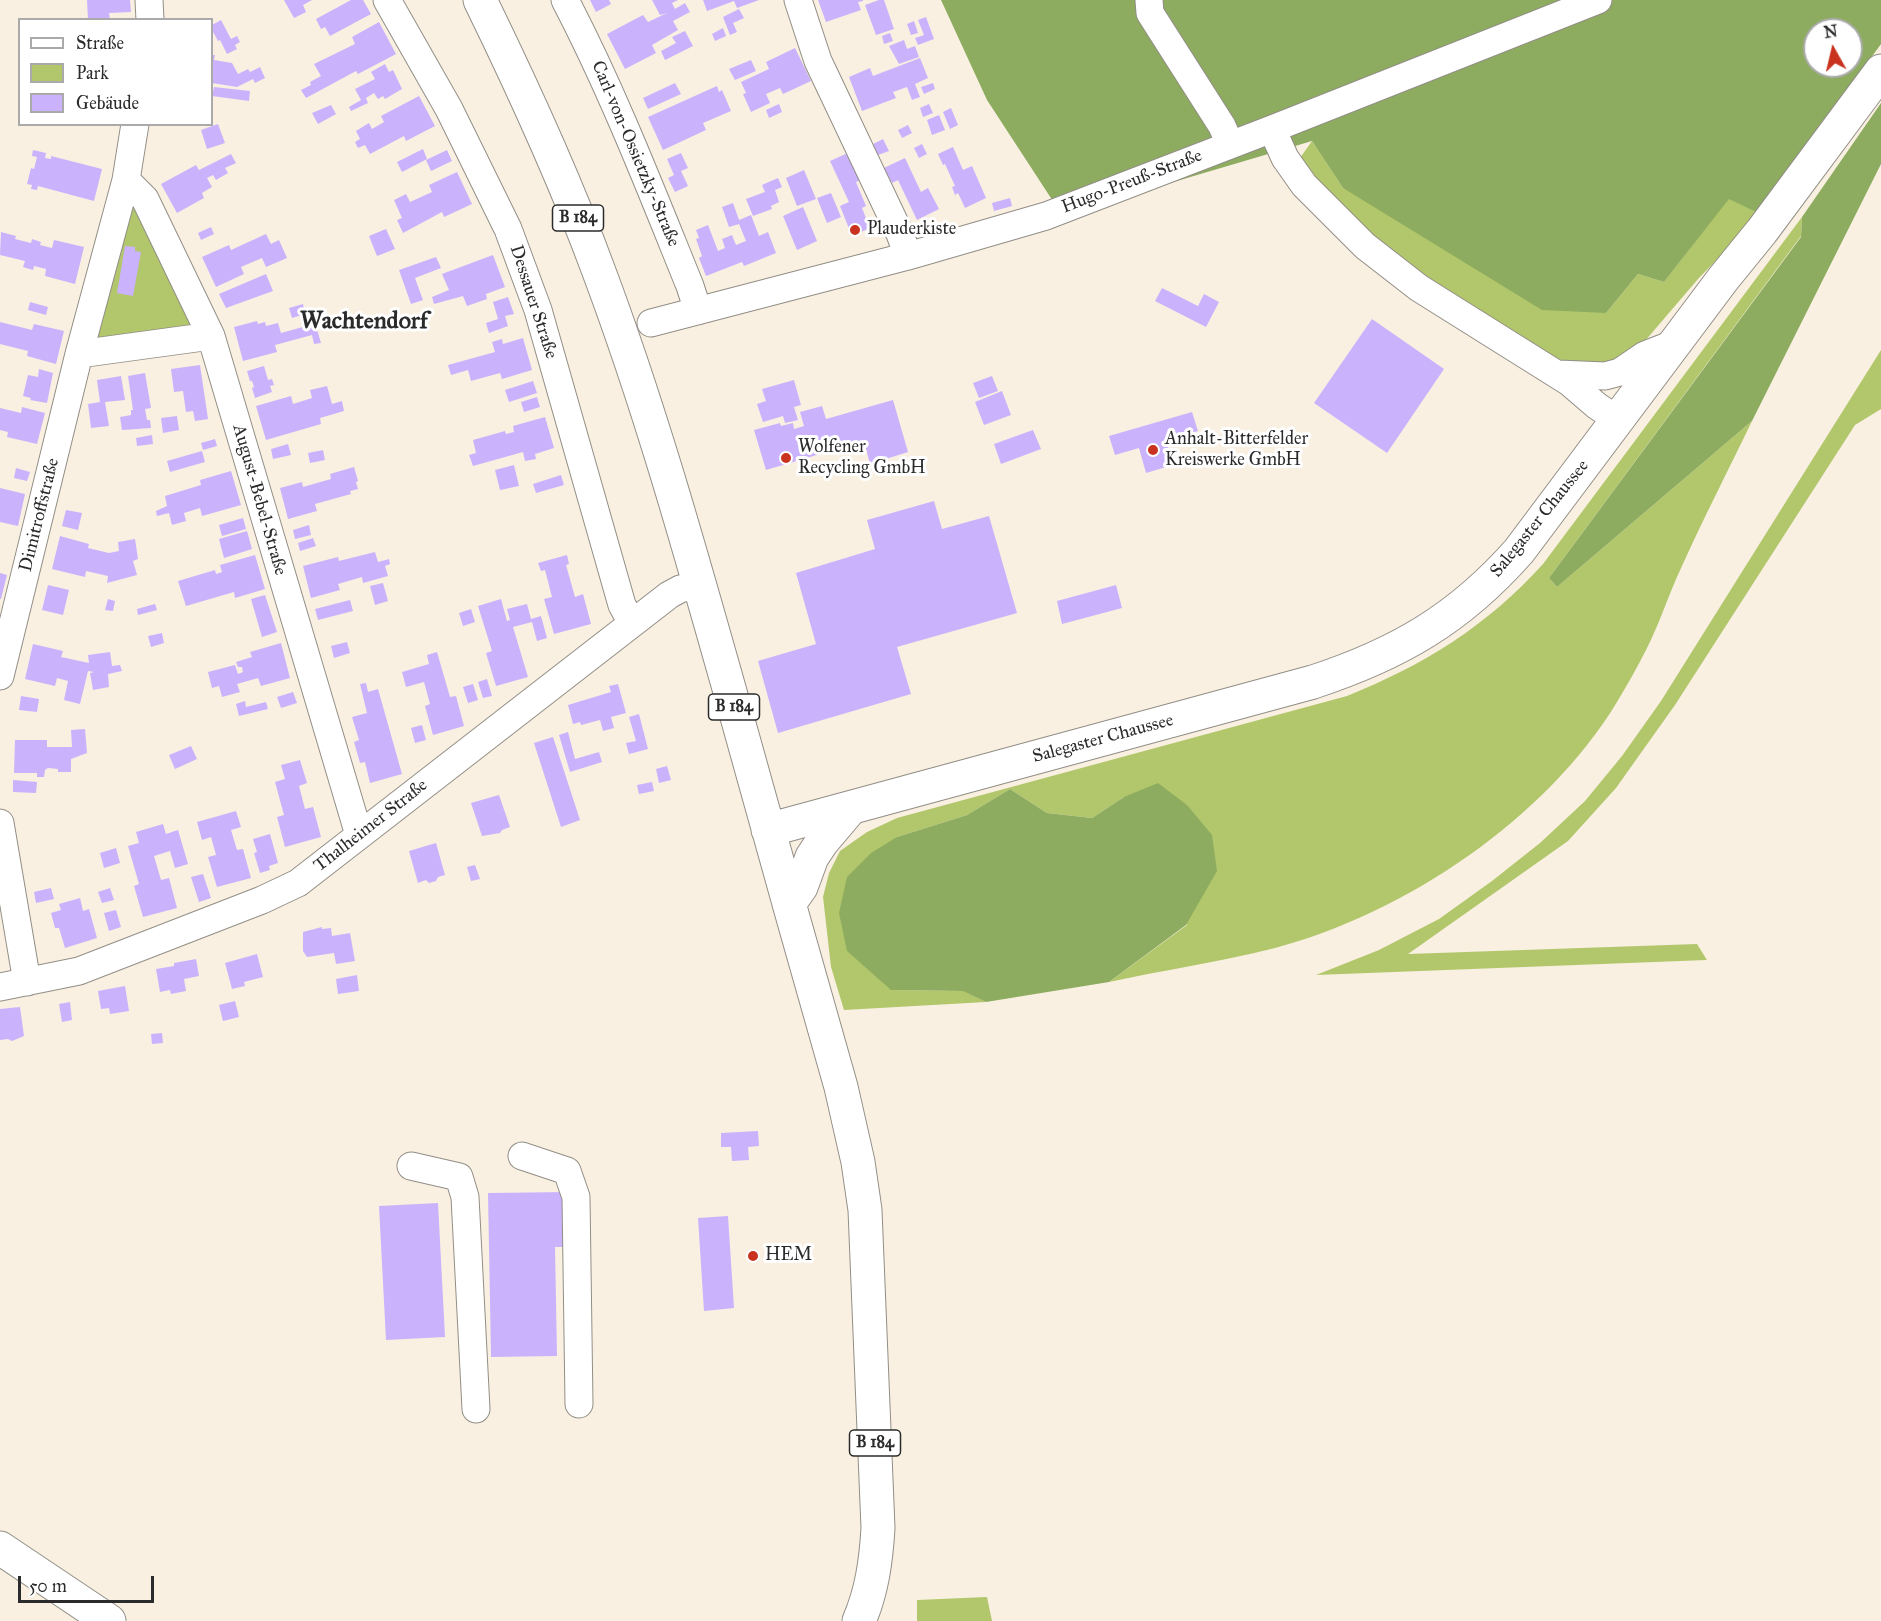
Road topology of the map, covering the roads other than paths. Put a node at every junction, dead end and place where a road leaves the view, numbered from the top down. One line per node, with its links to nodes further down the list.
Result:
1 (149, 0): 8 (street)
2 (387, 0): 23 (street, Dessauer Straße)
3 (480, 0): 22 (main road, B 184)
4 (565, 0): 15 (street, Carl-von-Ossietzky-Straße)
5 (798, 0): 14 (street)
6 (1149, 0): 12 (street)
7 (1598, 0): 11 (street, Hugo-Preuß-Straße)
8 (150, 18)
9 (1881, 71): 18 (main road, Salegaster Chaussee)
10 (135, 126): 13 (street, Dimitroffstraße)
11 (1272, 129): 12 (street, Hugo-Preuß-Straße); 20 (street)
12 (1230, 144): 14 (street, Hugo-Preuß-Straße)
13 (126, 180): 17 (street, August-Bebel-Straße); 19 (street, Dimitroffstraße)
14 (908, 256): 15 (street, Hugo-Preuß-Straße)
15 (698, 310): 16 (street, Hugo-Preuß-Straße)
16 (651, 323)
17 (211, 336): 19 (street); 28 (street, August-Bebel-Straße)
18 (1673, 344): 20 (street); 21 (main road, Salegaster Chaussee)
19 (79, 354): 24 (street, Dimitroffstraße)
20 (1558, 374): 21 (street)
21 (1618, 420): 25 (main road, Salegaster Chaussee)
22 (700, 584): 23 (street, Thalheimer Straße); 27 (main road, B 184)
23 (632, 623): 28 (street, Thalheimer Straße)
24 (0, 676)
25 (850, 809): 27 (main road, Salegaster Chaussee); 29 (main road)
26 (0, 823): 30 (street)
27 (768, 830): 29 (main road, B 184)
28 (359, 836): 30 (street, Thalheimer Straße)
29 (789, 904): 38 (main road, B 184)
30 (27, 982): 31 (street, Thalheimer Straße)
31 (0, 987)
32 (522, 1156): 34 (street)
33 (411, 1166): 35 (street)
34 (579, 1404)
35 (476, 1409)
36 (0, 1548): 37 (main road)
37 (109, 1621)
38 (859, 1621)

